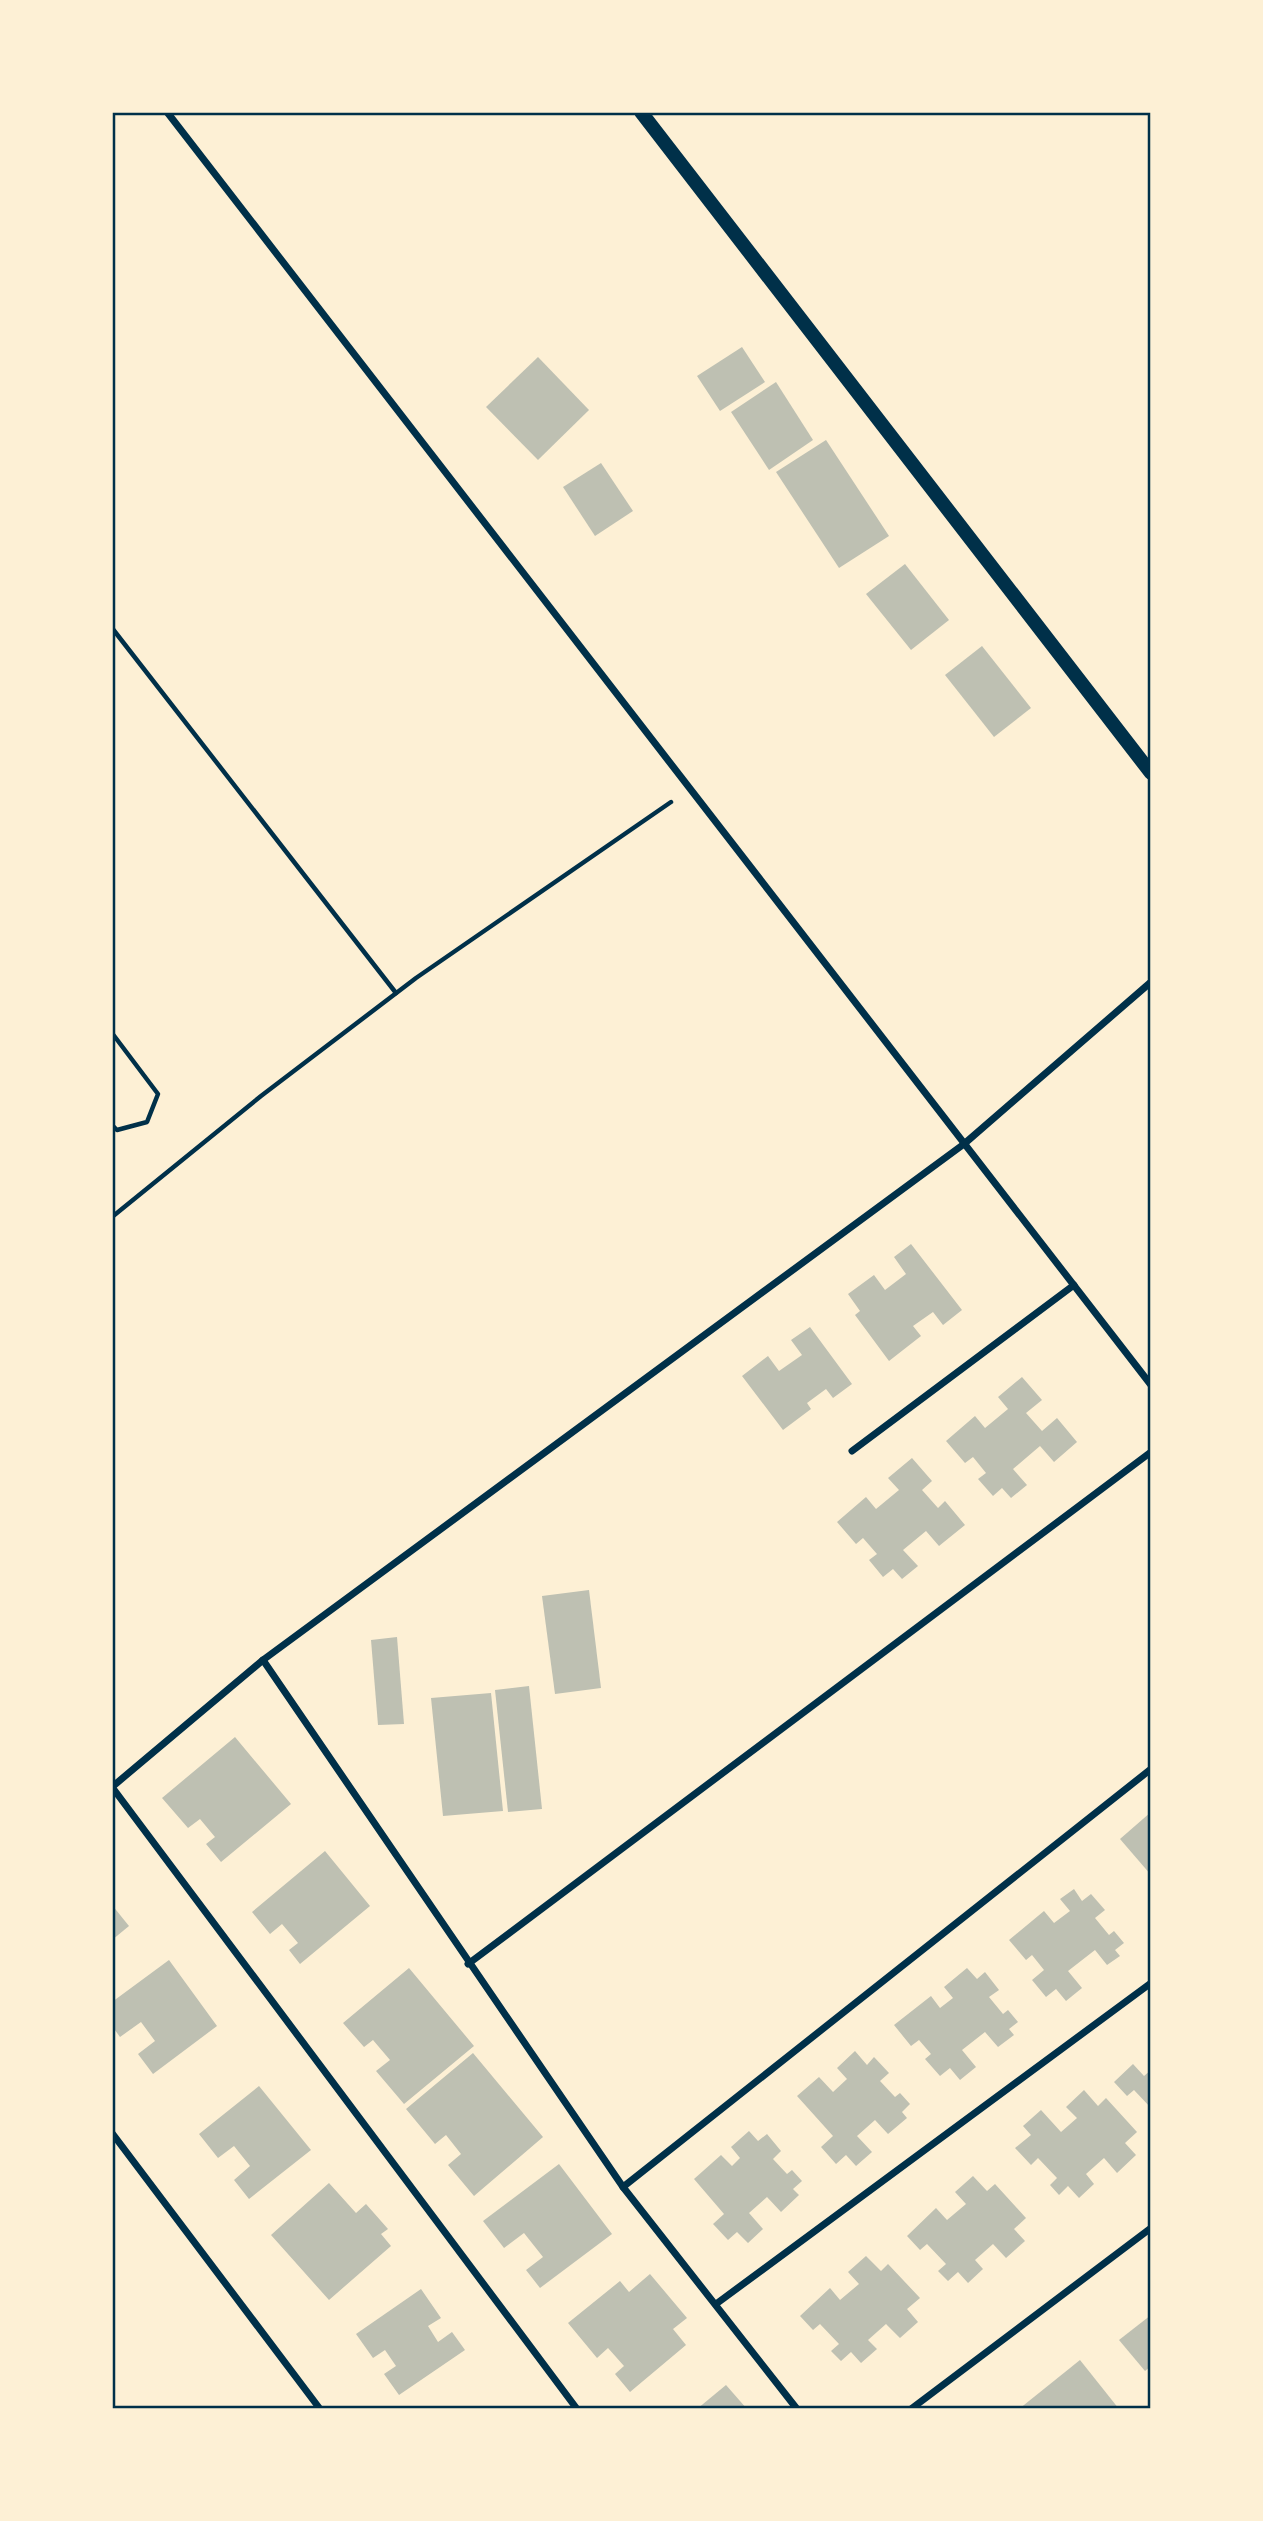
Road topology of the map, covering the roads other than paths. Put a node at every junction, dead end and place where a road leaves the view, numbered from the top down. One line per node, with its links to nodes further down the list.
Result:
1 (167, 112): 5 (street)
2 (641, 112): 3 (main road)
3 (1151, 773)
4 (1151, 982): 5 (street)
5 (964, 1144): 6 (street); 10 (street)
6 (1074, 1285): 7 (street); 8 (street)
7 (1151, 1385)
8 (852, 1451)
9 (1151, 1452): 13 (street)
10 (263, 1660): 12 (street); 13 (street)
11 (1151, 1769): 16 (street)
12 (112, 1787): 20 (street)
13 (468, 1964): 16 (street)
14 (1151, 1983): 18 (street)
15 (112, 2133): 19 (street)
16 (623, 2187): 18 (street)
17 (1151, 2228): 22 (street)
18 (716, 2304): 21 (street)
19 (320, 2409)
20 (577, 2409)
21 (797, 2409)
22 (911, 2409)

